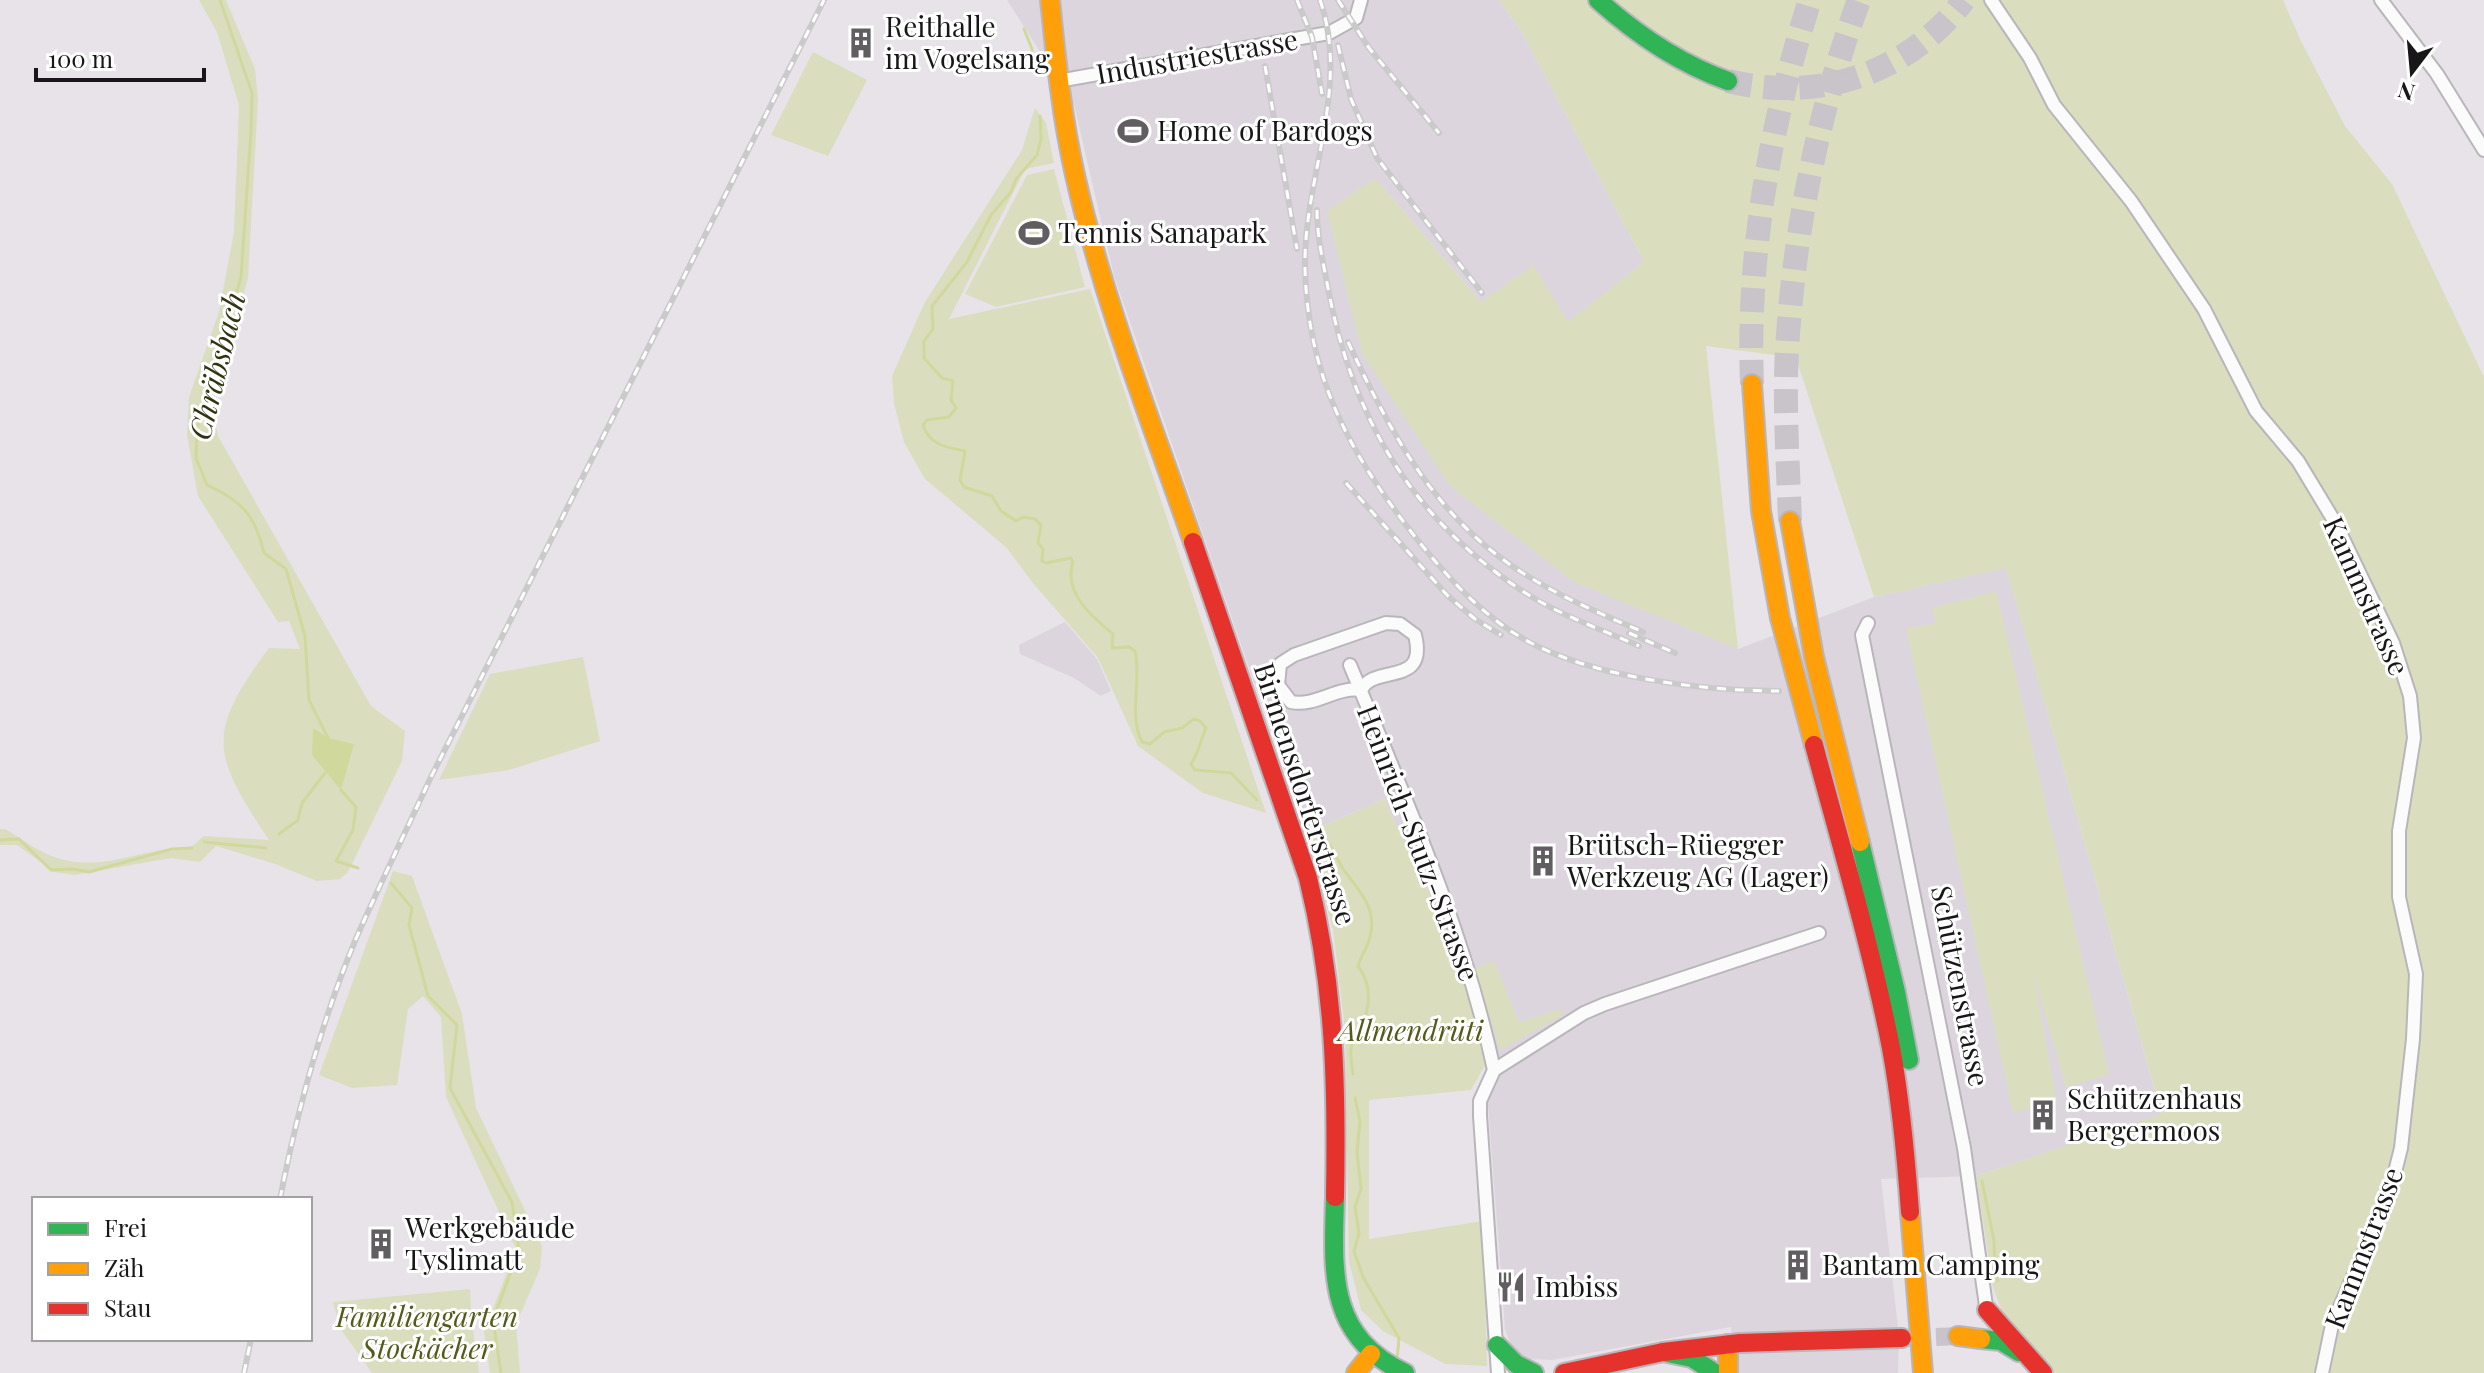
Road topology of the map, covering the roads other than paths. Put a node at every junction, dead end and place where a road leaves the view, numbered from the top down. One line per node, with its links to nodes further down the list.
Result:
1 (1050, 0): 6 (main road, Birmensdorferstrasse)
2 (1361, 0): 6 (street, Industriestrasse)
3 (1598, 0): 7 (main road)
4 (1991, 0): 34 (street, Kammstrasse)
5 (2381, 0): 8 (street)
6 (1058, 81): 23 (main road, Birmensdorferstrasse)
7 (1728, 81)
8 (2484, 150)
9 (1752, 384): 32 (main road)
10 (1790, 521): 33 (main road)
11 (1868, 623): 16 (street, Schützenstrasse)
12 (1350, 665): 13 (street, Heinrich-Stutz-Strasse)
13 (1361, 690): 13 (street, Heinrich-Stutz-Strasse); 15 (street, Heinrich-Stutz-Strasse)
14 (1819, 933): 15 (street)
15 (1494, 1070): 21 (street)
16 (1987, 1310): 19 (street, Schützenstrasse); 24 (main road)
17 (1958, 1336): 19 (main road)
18 (1902, 1338): 20 (main road)
19 (1981, 1339): 24 (main road)
20 (1728, 1344): 22 (main road); 31 (main road)
21 (1497, 1345): 27 (street); 28 (main road)
22 (1663, 1352): 29 (main road); 30 (main road)
23 (1376, 1358): 25 (main road); 26 (main road)
24 (2034, 1369)
25 (1356, 1373)
26 (1404, 1373)
27 (1498, 1373)
28 (1534, 1373)
29 (1564, 1373)
30 (1715, 1373)
31 (1728, 1373)
32 (1923, 1373)
33 (1938, 1373)
34 (2322, 1373)

